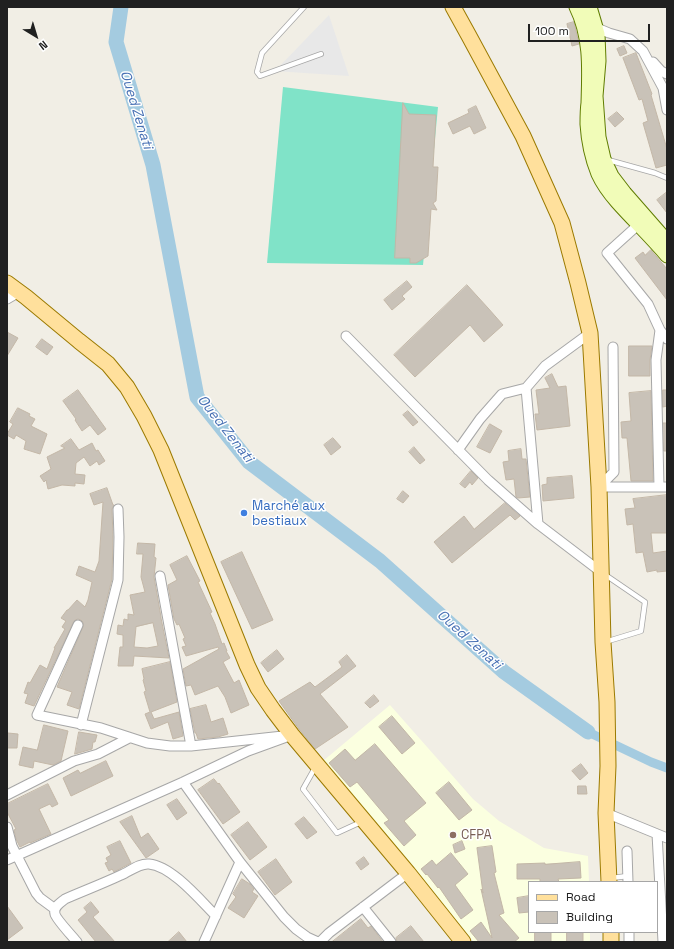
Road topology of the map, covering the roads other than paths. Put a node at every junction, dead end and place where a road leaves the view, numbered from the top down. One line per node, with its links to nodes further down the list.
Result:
1 (304, 7): 7 (lane)
2 (452, 7): 17 (main road)
3 (576, 7): 12 (main road)
4 (590, 7): 5 (main road)
5 (597, 28): 6 (street); 10 (main road)
6 (643, 51): 8 (street); 9 (street)
7 (321, 54)
8 (667, 74)
9 (667, 110)
10 (604, 159): 11 (lane); 13 (main road)
11 (667, 178)
12 (638, 225): 14 (main road); 16 (street)
13 (667, 241)
14 (667, 256)
15 (11, 291): 32 (main road)
16 (660, 330): 19 (street); 24 (street)
17 (590, 333): 21 (street); 23 (main road)
18 (346, 336): 22 (street)
19 (667, 339)
20 (613, 347): 23 (street)
21 (526, 388): 22 (street); 26 (street)
22 (458, 450): 26 (street)
23 (599, 487): 24 (street); 27 (main road)
24 (663, 487)
25 (118, 509): 31 (street)
26 (538, 524): 27 (street)
27 (602, 572): 30 (main road); 30 (lane)
28 (160, 576): 34 (street)
29 (78, 625): 31 (street)
30 (603, 642): 38 (main road)
31 (81, 724): 33 (street)
32 (292, 735): 34 (street); 35 (main road); 36 (street)
33 (129, 738): 34 (street); 37 (street)
34 (191, 746)
35 (317, 765): 39 (main road); 39 (lane)
36 (183, 782): 44 (street); 46 (street)
37 (7, 795)
38 (606, 813): 41 (street); 49 (main road)
39 (363, 820): 47 (main road)
40 (7, 827): 44 (street)
41 (657, 834): 42 (street); 58 (street)
42 (667, 838)
43 (627, 851): 48 (street)
44 (16, 857): 45 (street); 51 (street)
45 (7, 860)
46 (240, 862): 52 (street); 55 (street)
47 (408, 873): 50 (street); 57 (main road)
48 (628, 879): 49 (lane)
49 (609, 880)
50 (363, 907): 55 (street); 56 (street)
51 (55, 909): 52 (street); 53 (street)
52 (216, 916): 54 (street)
53 (76, 942)
54 (204, 942)
55 (319, 942)
56 (391, 942)
57 (463, 942)
58 (663, 942)

